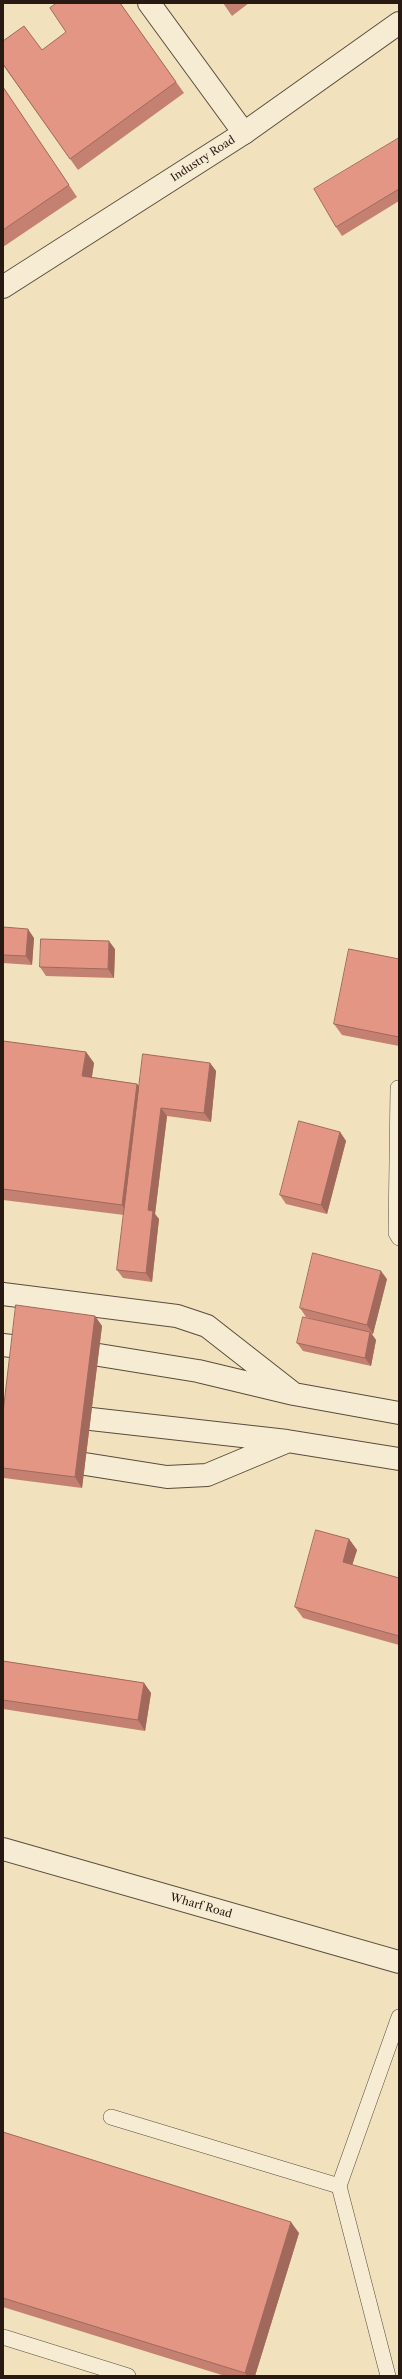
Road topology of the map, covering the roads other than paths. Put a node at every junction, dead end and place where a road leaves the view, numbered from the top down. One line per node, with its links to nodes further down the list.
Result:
1 (149, 3): 3 (street)
2 (399, 23): 3 (street, Industry Road)
3 (244, 133): 4 (street, Industry Road)
4 (3, 287)
5 (398, 1088): 6 (lane)
6 (399, 1238)
7 (3, 1294): 9 (street)
8 (99, 1355): 9 (street)
9 (294, 1394): 10 (street)
10 (399, 1413)
11 (91, 1419): 12 (street)
12 (287, 1441): 13 (street); 14 (street)
13 (399, 1459)
14 (85, 1464)
15 (3, 1849): 16 (street, Wharf Road)
16 (399, 1962)
17 (399, 2017): 19 (lane)
18 (111, 2117): 19 (lane)
19 (339, 2186): 22 (lane)
20 (3, 2337): 21 (lane)
21 (128, 2376)
22 (388, 2376)

